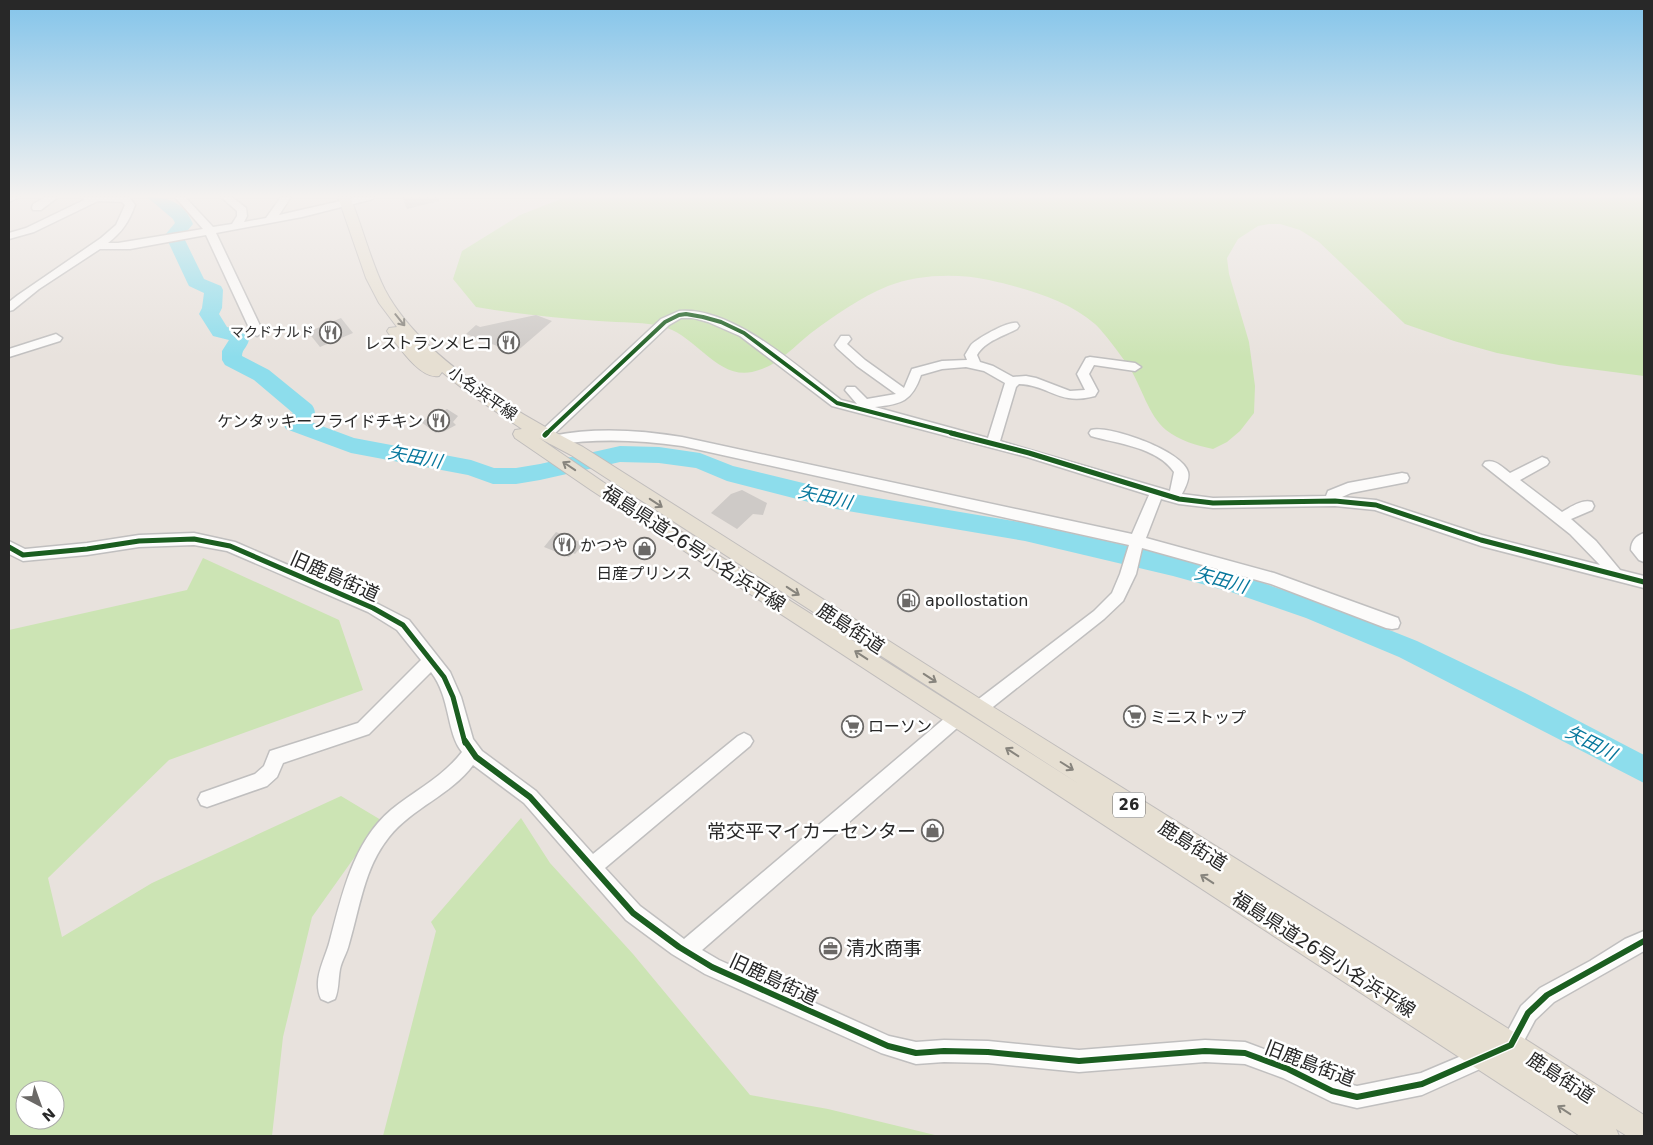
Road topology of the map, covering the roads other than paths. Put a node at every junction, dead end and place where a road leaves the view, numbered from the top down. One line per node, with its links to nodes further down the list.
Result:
1 (89, 250): 4 (street)
2 (218, 250): 6 (street)
3 (361, 250): 17 (main road, 小名浜平線 / 26)
4 (11, 304)
5 (1013, 326): 10 (street)
6 (258, 332)
7 (56, 338): 9 (street)
8 (845, 339): 14 (street)
9 (9, 353)
10 (974, 363): 12 (street); 14 (street)
11 (1135, 367): 12 (street)
12 (1012, 382): 18 (street)
13 (851, 390): 15 (street)
14 (905, 395): 15 (street)
15 (868, 408): 17 (street); 18 (street)
16 (1096, 433): 26 (street)
17 (549, 442): 21 (main road, 小名浜平線 / 26); 23 (main road, 小名浜平線 / 26, one-way to 17); 31 (street)
18 (992, 443): 25 (street)
19 (1542, 462): 24 (street)
20 (1490, 465): 24 (street)
21 (615, 477): 38 (main road, 鹿島街道 / 26, one-way to 38)
22 (1402, 478): 27 (street)
23 (590, 480): 38 (main road, 福島県道26号小名浜平線 / 26, one-way to 23)
24 (1509, 480): 29 (street)
25 (1157, 492): 26 (street); 31 (street)
26 (1174, 497): 27 (street)
27 (1332, 501): 34 (street)
28 (1587, 506): 29 (street)
29 (1559, 519): 34 (street)
30 (1644, 539): 33 (street)
31 (1137, 541): 36 (street); 38 (street)
32 (9, 548): 37 (street, 旧鹿島街道)
33 (1644, 556)
34 (1615, 574): 35 (street)
35 (1644, 582)
36 (1392, 624)
37 (431, 660): 40 (street, 旧鹿島街道); 41 (street)
38 (968, 713): 44 (street); 46 (main road, 鹿島街道 / 26, one-way to 46); 47 (main road, 福島県道26号小名浜平線 / 26, one-way to 38)
39 (744, 741): 42 (street)
40 (472, 753): 42 (street, 旧鹿島街道); 45 (street)
41 (207, 799)
42 (592, 867): 44 (street, 旧鹿島街道)
43 (1644, 942): 46 (street)
44 (685, 951): 47 (street, 旧鹿島街道)
45 (328, 992)
46 (1511, 1045): 47 (street, 旧鹿島街道); 48 (main road, 鹿島街道 / 26)
47 (1483, 1057): 49 (main road, 福島県道26号小名浜平線 / 26, one-way to 47)
48 (1644, 1131)
49 (1605, 1136)

